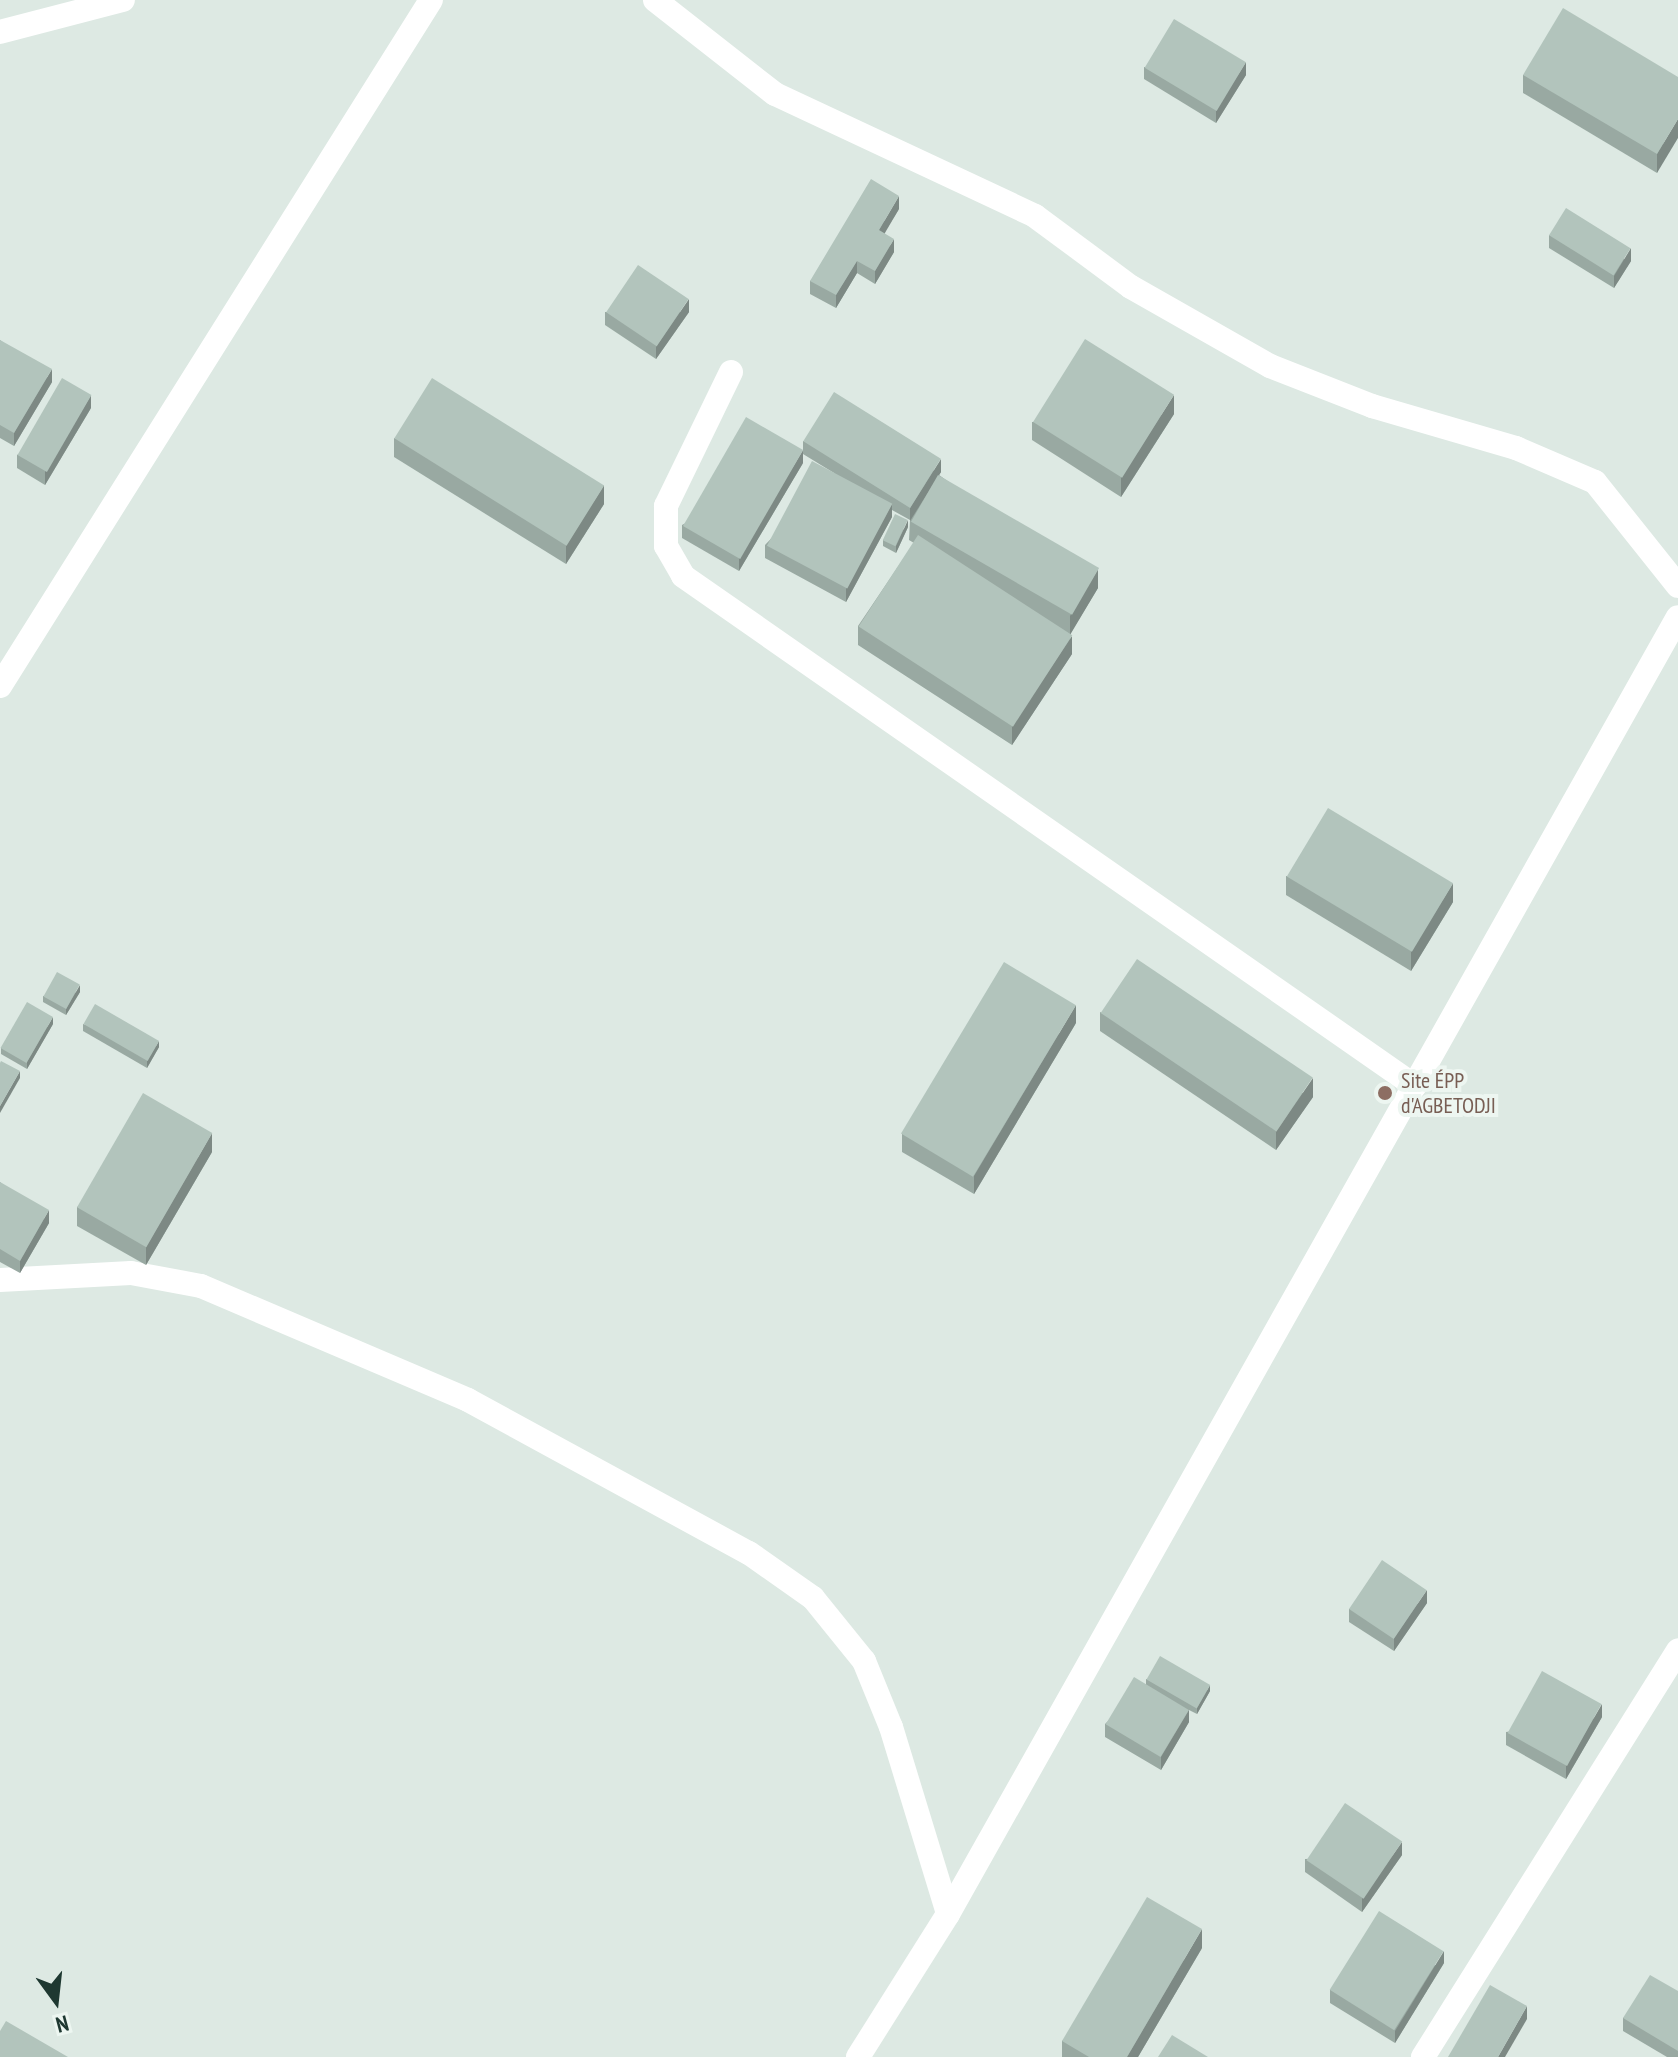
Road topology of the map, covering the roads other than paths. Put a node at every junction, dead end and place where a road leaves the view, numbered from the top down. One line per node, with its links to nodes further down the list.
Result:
1 (123, 0): 4 (street)
2 (431, 0): 8 (street)
3 (655, 0): 6 (street)
4 (0, 32)
5 (731, 372): 9 (street)
6 (1678, 586)
7 (1678, 617): 9 (street)
8 (0, 686)
9 (1415, 1086): 12 (street)
10 (0, 1280): 12 (street)
11 (1678, 1650): 14 (street)
12 (948, 1914): 13 (street)
13 (858, 2057)
14 (1423, 2057)

